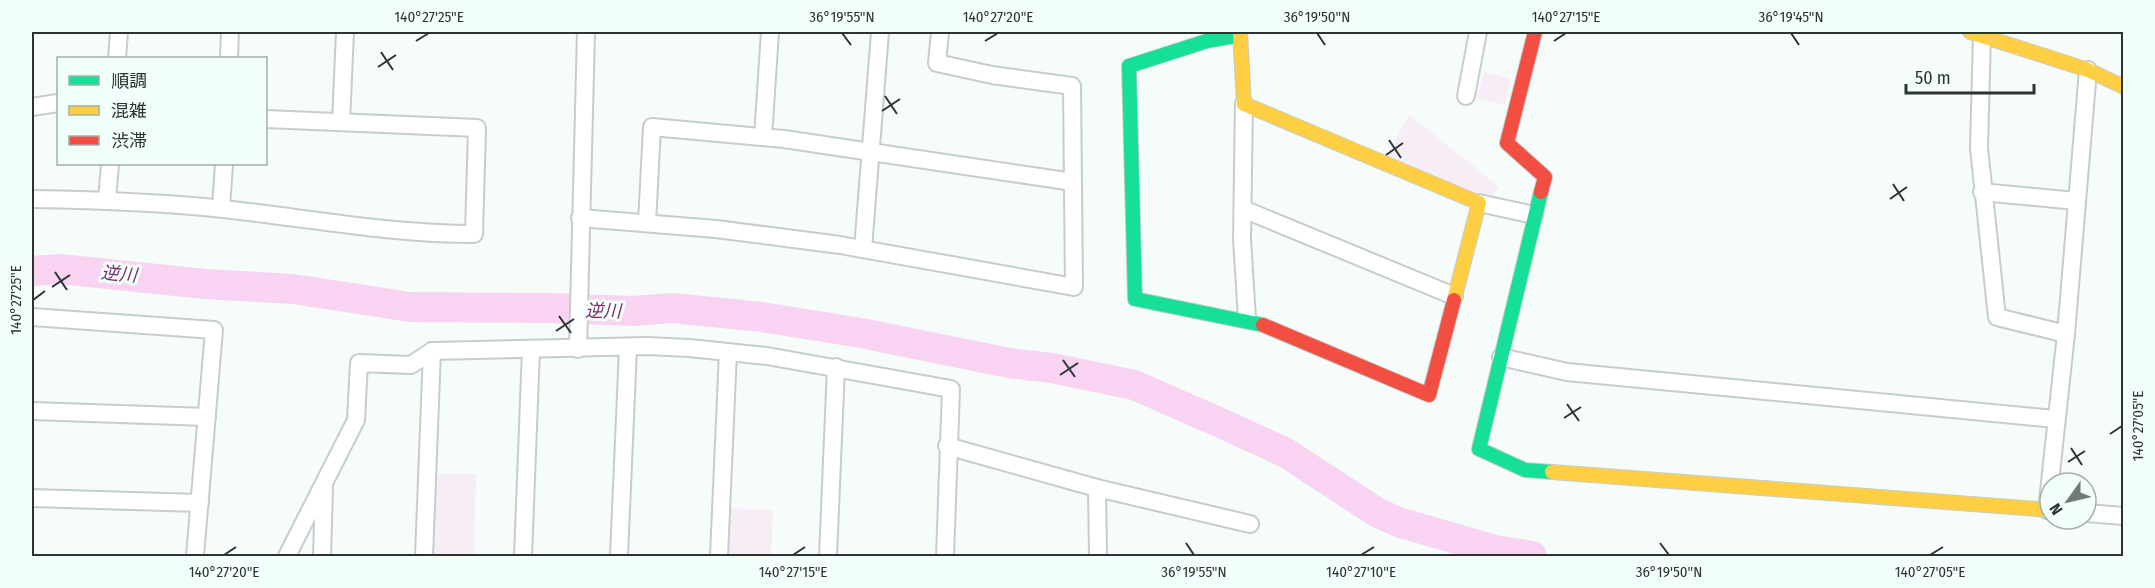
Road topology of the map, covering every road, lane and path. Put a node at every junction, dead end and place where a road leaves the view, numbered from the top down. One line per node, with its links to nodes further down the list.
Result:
1 (119, 32): 12 (street)
2 (230, 32): 13 (street)
3 (345, 32): 21 (street)
4 (586, 32): 35 (street)
5 (770, 32): 22 (street)
6 (880, 32): 23 (street)
7 (940, 32): 26 (street)
8 (1478, 32): 16 (street)
9 (1535, 32): 34 (street)
10 (1240, 33): 18 (street); 40 (street)
11 (1976, 33): 14 (street); 27 (street)
12 (117, 57)
13 (229, 57)
14 (2088, 70): 15 (street); 30 (street)
15 (2124, 87)
16 (1466, 96)
17 (57, 103): 19 (street)
18 (1244, 104): 31 (street); 33 (street)
19 (32, 107)
20 (267, 118): 21 (street)
21 (341, 122): 32 (street)
22 (763, 137): 23 (street); 36 (street)
23 (871, 151): 26 (street); 37 (street)
24 (110, 165): 29 (street)
25 (224, 165): 32 (street)
26 (1073, 182): 37 (street)
27 (1982, 192): 30 (street); 41 (street)
28 (32, 199): 29 (street)
29 (107, 200): 32 (street)
30 (2076, 201): 41 (street)
31 (1479, 203): 34 (street); 38 (street)
32 (221, 208)
33 (1243, 209): 38 (street); 40 (street)
34 (1534, 215): 47 (street)
35 (580, 218): 36 (street); 42 (street)
36 (646, 223): 37 (street)
37 (863, 249)
38 (1454, 296): 40 (street)
39 (32, 317): 50 (street)
40 (1247, 319)
41 (2066, 334): 51 (street)
42 (579, 341): 43 (street); 44 (street)
43 (628, 348): 46 (street); 67 (street)
44 (531, 349): 45 (street); 66 (street)
45 (432, 351): 54 (street); 65 (street)
46 (728, 352): 48 (street); 68 (street)
47 (1501, 357): 51 (street); 58 (street)
48 (836, 367): 52 (street); 69 (street)
49 (32, 411): 50 (street)
50 (207, 417): 57 (street)
51 (2055, 419): 53 (street)
52 (947, 446): 55 (street); 70 (street)
53 (2052, 471)
54 (324, 483): 63 (street); 64 (street)
55 (1097, 488): 61 (street); 71 (street)
56 (32, 498): 57 (street)
57 (200, 503): 62 (street)
58 (2038, 509)
59 (2098, 514): 60 (street)
60 (2124, 516)
61 (1250, 524)
62 (195, 556)
63 (287, 556)
64 (322, 556)
65 (424, 556)
66 (524, 556)
67 (619, 556)
68 (720, 556)
69 (828, 556)
70 (945, 556)
71 (1098, 556)

